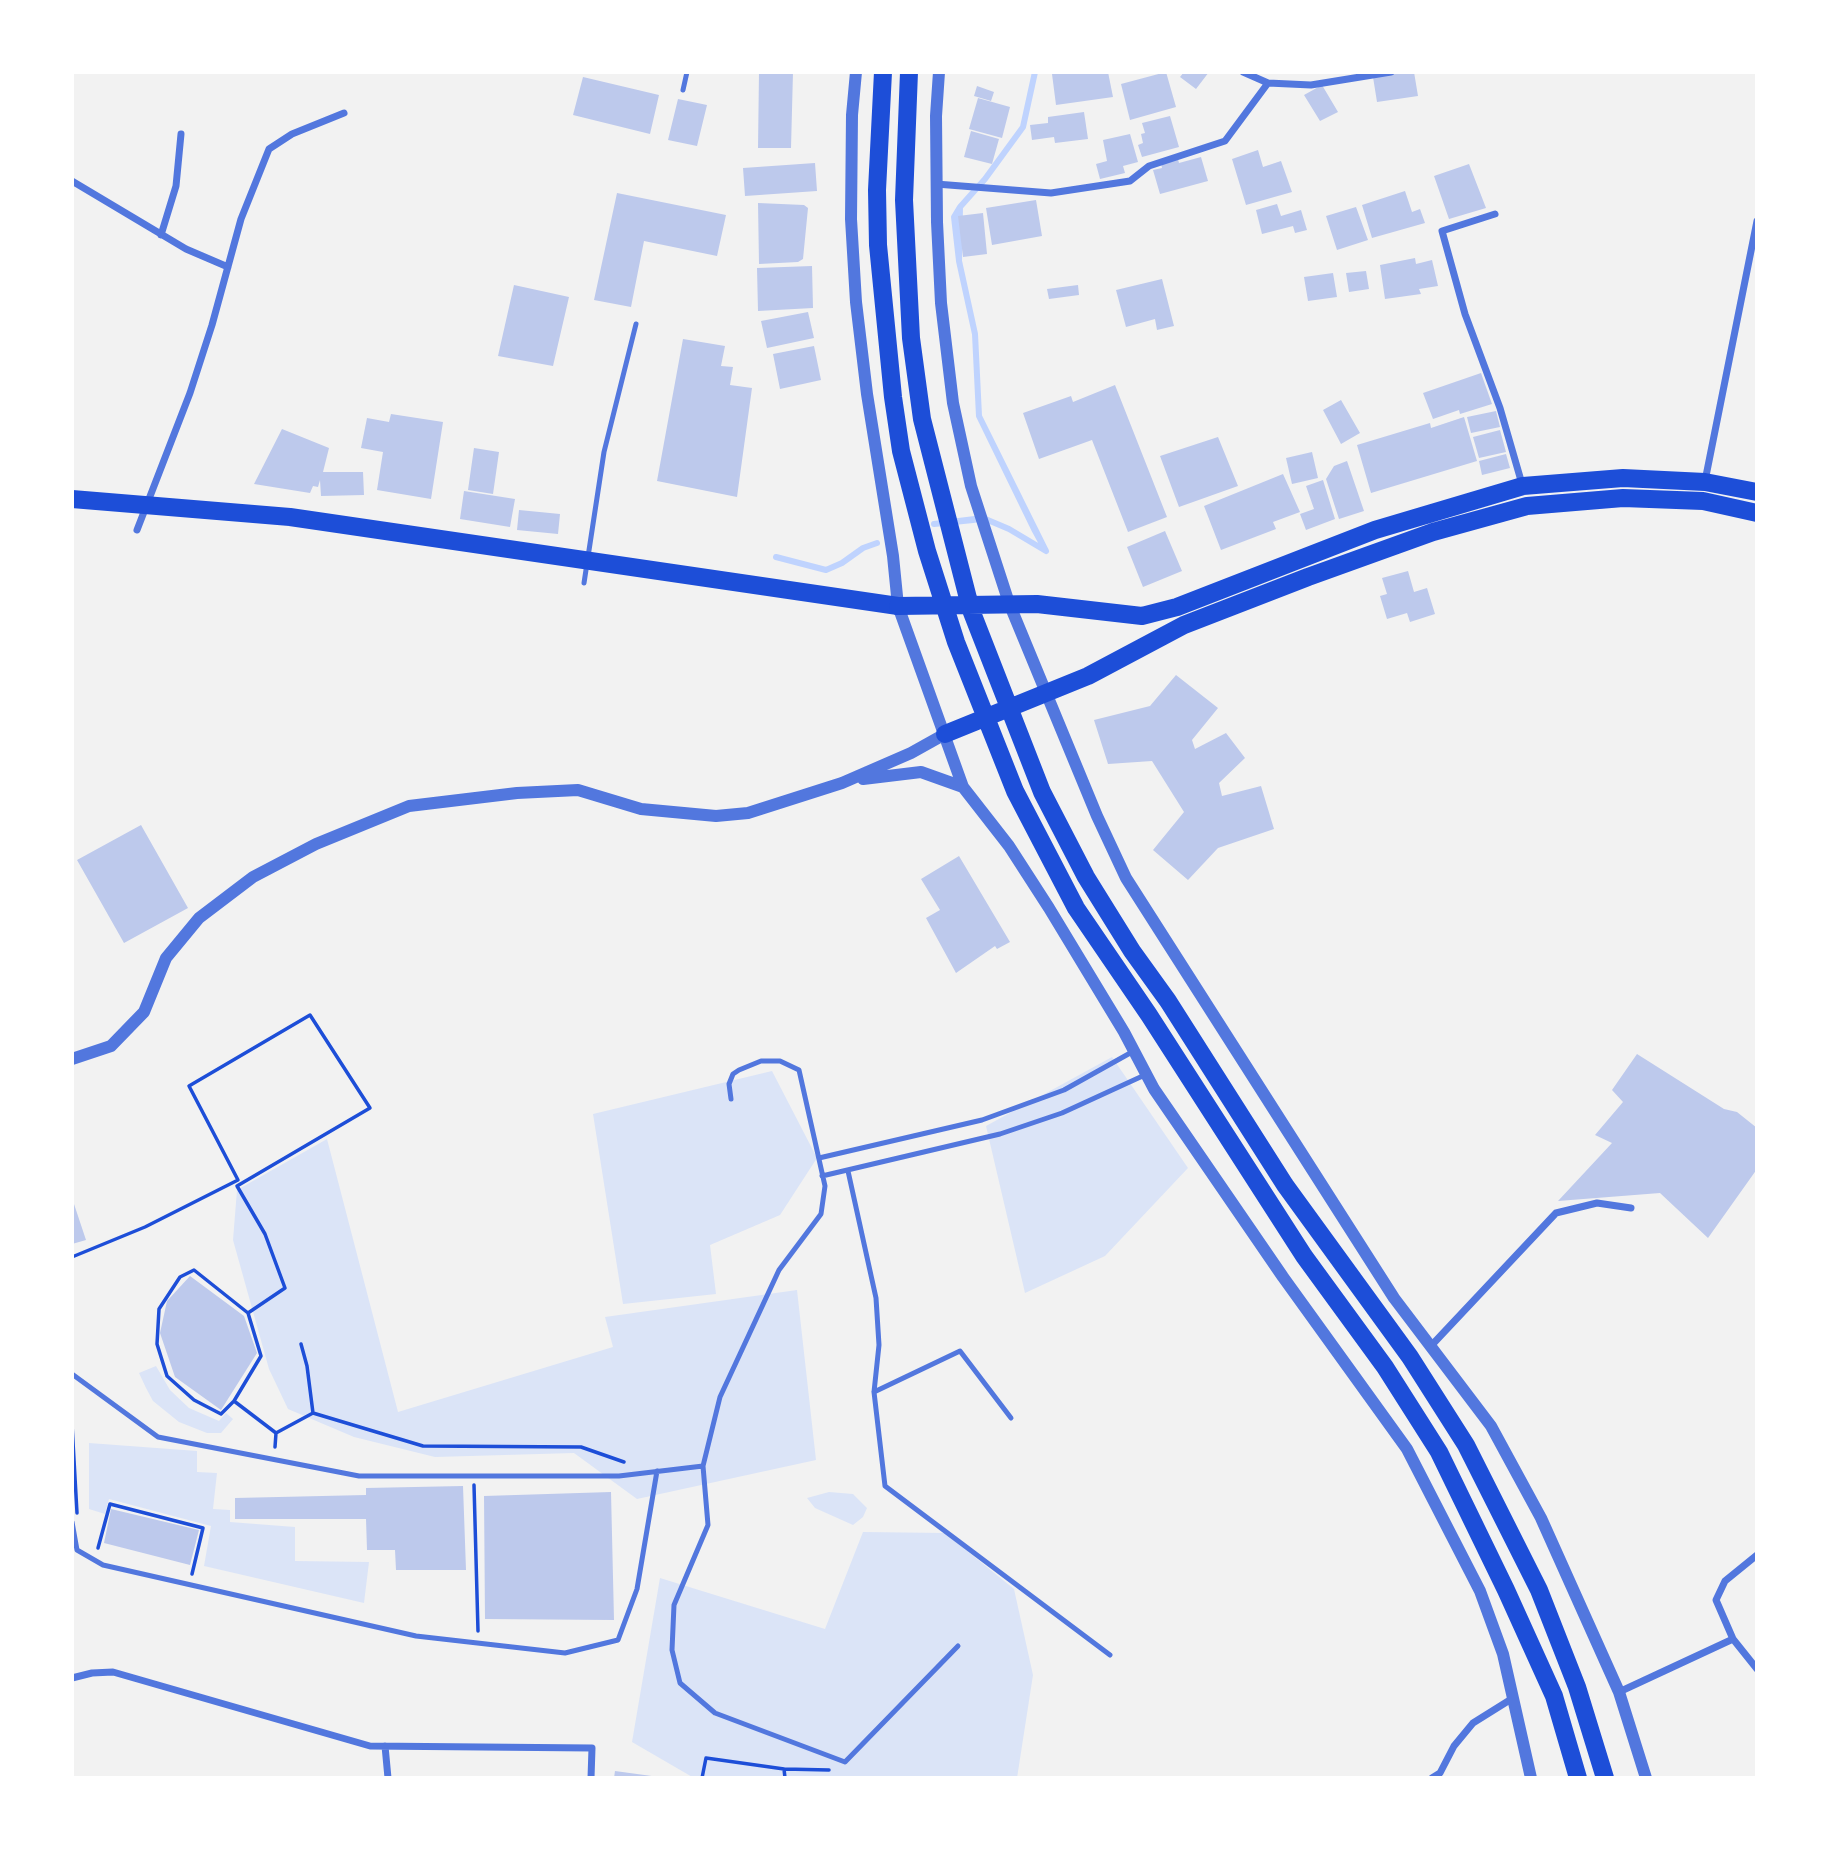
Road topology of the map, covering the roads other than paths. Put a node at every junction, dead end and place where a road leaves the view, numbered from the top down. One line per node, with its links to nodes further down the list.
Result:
1 (687, 72): 9 (lane)
2 (856, 72): 29 (street)
3 (939, 72): 13 (street)
4 (1243, 72): 8 (street)
5 (1391, 72): 8 (street)
6 (908, 78): 63 (main road)
7 (882, 80): 62 (main road)
8 (1268, 83): 13 (street)
9 (683, 90)
10 (344, 113): 17 (street)
11 (181, 134): 16 (street)
12 (72, 181): 16 (street)
13 (936, 184): 28 (street)
14 (1495, 214): 20 (street)
15 (1757, 221): 19 (street)
16 (161, 235): 17 (street)
17 (228, 267): 23 (street)
18 (636, 324): 26 (lane)
19 (1705, 482): 20 (main road); 21 (main road)
20 (1523, 486): 28 (main road)
21 (1757, 492)
22 (72, 499): 23 (main road)
23 (147, 505): 25 (street); 26 (main road)
24 (1757, 513): 30 (main road)
25 (137, 530)
26 (587, 559): 27 (lane); 29 (main road)
27 (583, 583)
28 (1009, 603): 29 (main road); 30 (street)
29 (898, 606): 31 (street)
30 (1046, 692): 31 (main road); 42 (street)
31 (945, 734): 32 (street); 33 (street)
32 (842, 783): 33 (street); 35 (street)
33 (963, 787): 34 (street)
34 (1134, 1051): 36 (street); 38 (lane)
35 (72, 1059)
36 (1147, 1074): 39 (lane); 56 (street)
37 (731, 1099): 38 (lane)
38 (819, 1158): 40 (lane)
39 (848, 1171): 40 (lane); 44 (lane)
40 (822, 1176): 46 (lane)
41 (1631, 1208): 42 (street)
42 (1430, 1347): 55 (street)
43 (72, 1374): 47 (lane)
44 (874, 1392): 45 (lane); 52 (lane)
45 (1011, 1419)
46 (704, 1466): 47 (lane); 51 (lane)
47 (654, 1471): 48 (lane)
48 (75, 1521)
49 (1757, 1555): 50 (street)
50 (1732, 1639): 53 (street); 55 (street)
51 (958, 1646)
52 (1110, 1655)
53 (1757, 1669)
54 (72, 1678): 57 (street)
55 (1619, 1692): 64 (street)
56 (1513, 1698): 60 (street); 61 (street)
57 (385, 1746): 58 (street); 59 (street)
58 (388, 1778)
59 (591, 1778)
60 (1432, 1778)
61 (1531, 1778)
62 (1578, 1778)
63 (1605, 1778)
64 (1646, 1778)

